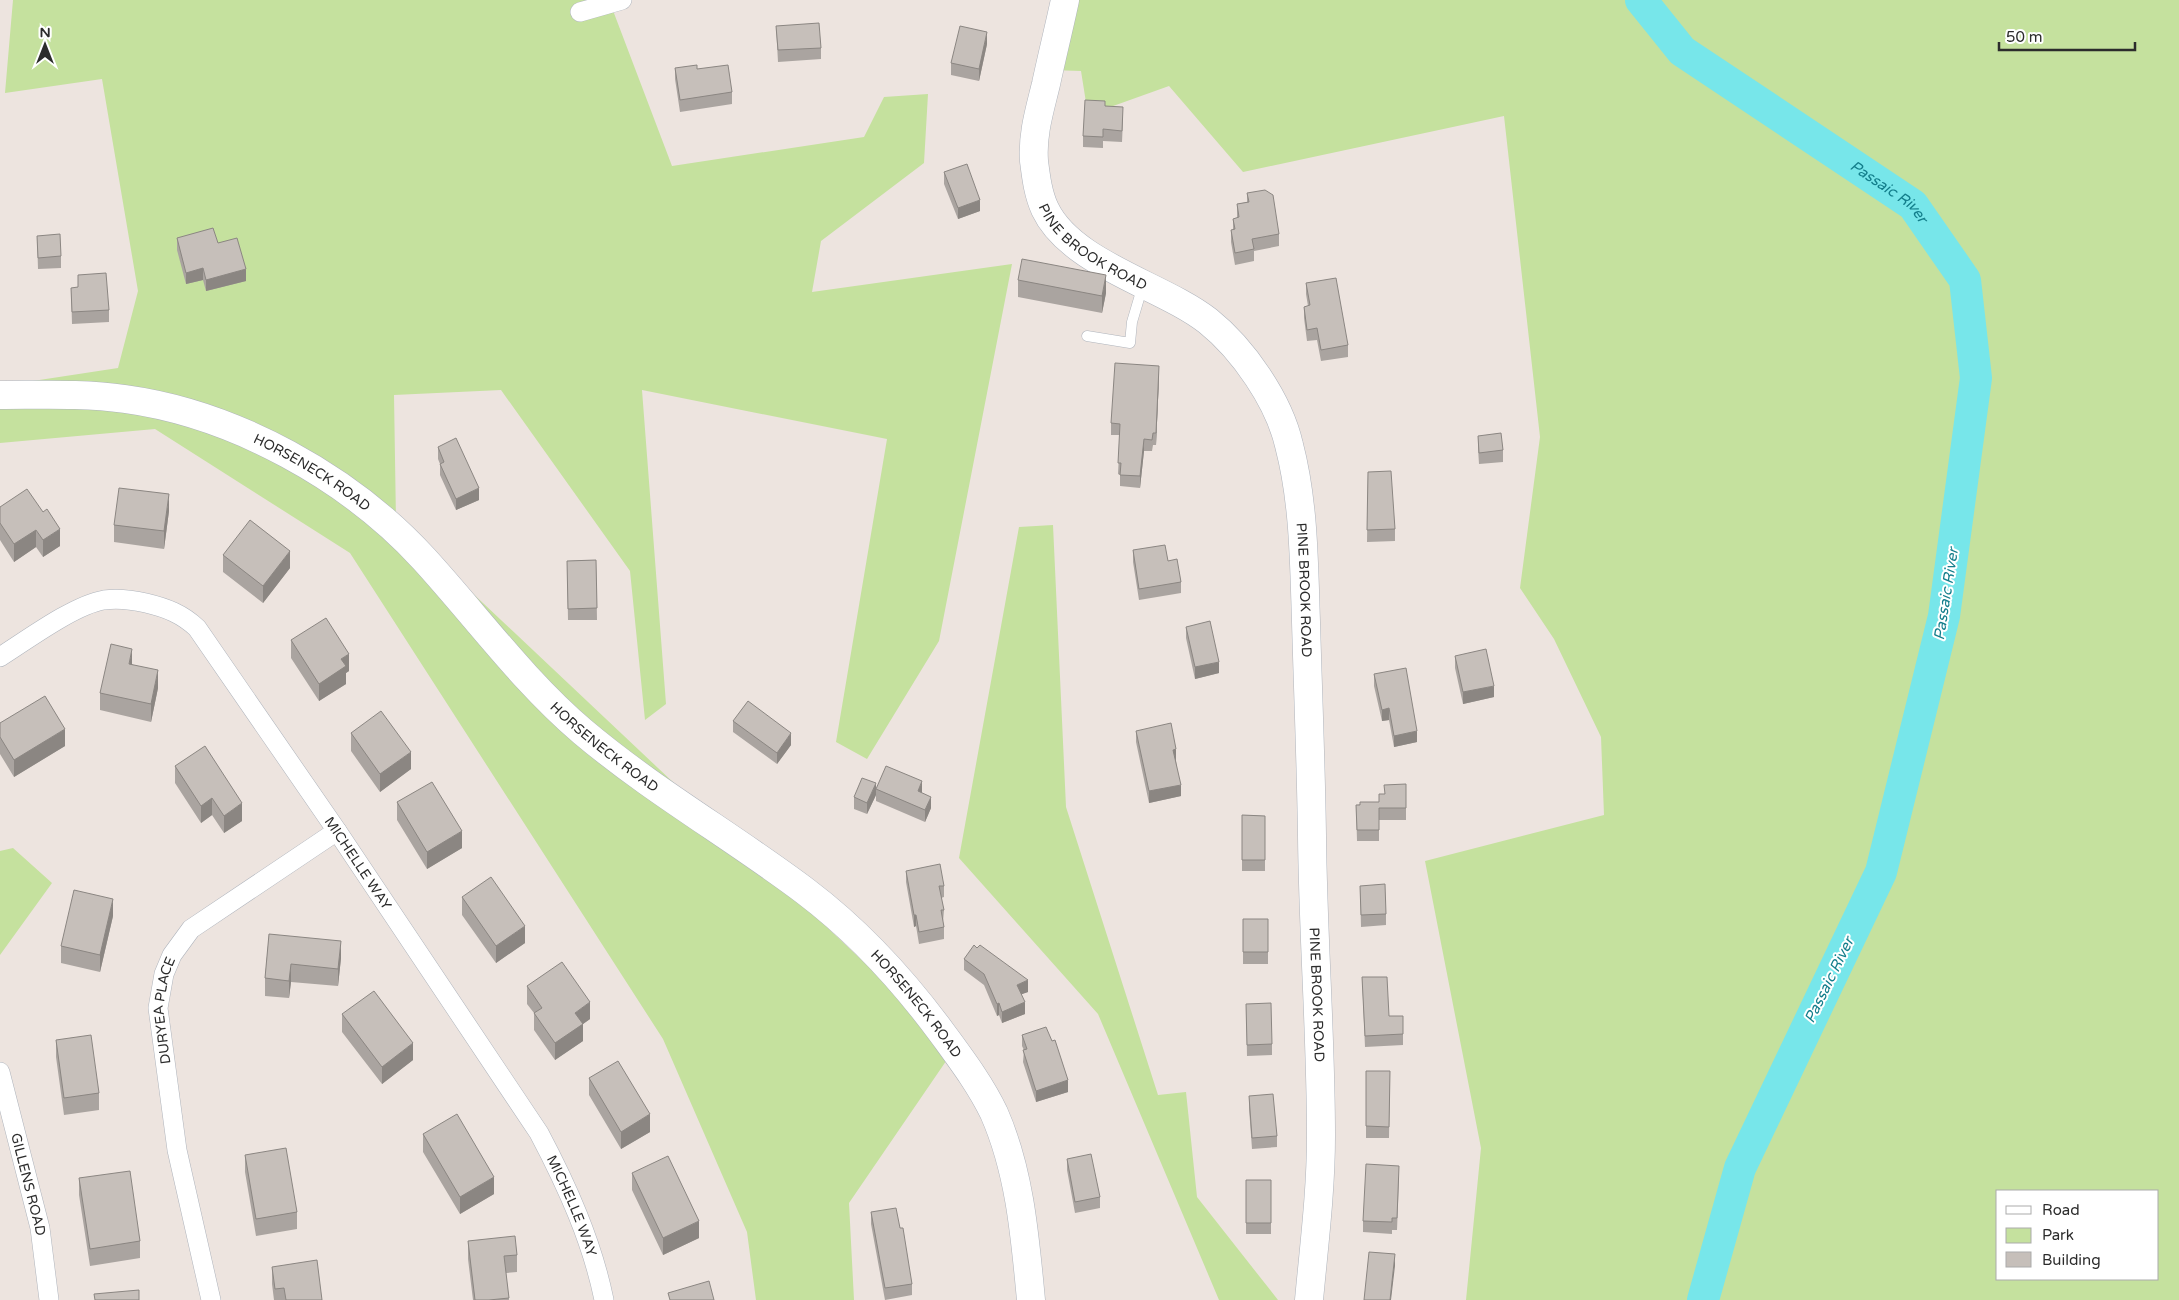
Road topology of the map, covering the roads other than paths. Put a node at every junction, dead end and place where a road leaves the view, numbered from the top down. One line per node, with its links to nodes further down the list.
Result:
1 (622, 0): 3 (street)
2 (1065, 0): 4 (street, PINE BROOK ROAD)
3 (580, 12)
4 (1143, 284): 5 (lane); 14 (street, PINE BROOK ROAD)
5 (1087, 336)
6 (0, 395): 13 (street, HORSENECK ROAD)
7 (0, 658): 8 (street, MICHELLE WAY)
8 (337, 831): 11 (street, DURYEA PLACE); 12 (street, MICHELLE WAY)
9 (0, 1072): 10 (street, GILLENS ROAD)
10 (48, 1300)
11 (210, 1300)
12 (604, 1300)
13 (1030, 1300)
14 (1309, 1300)

